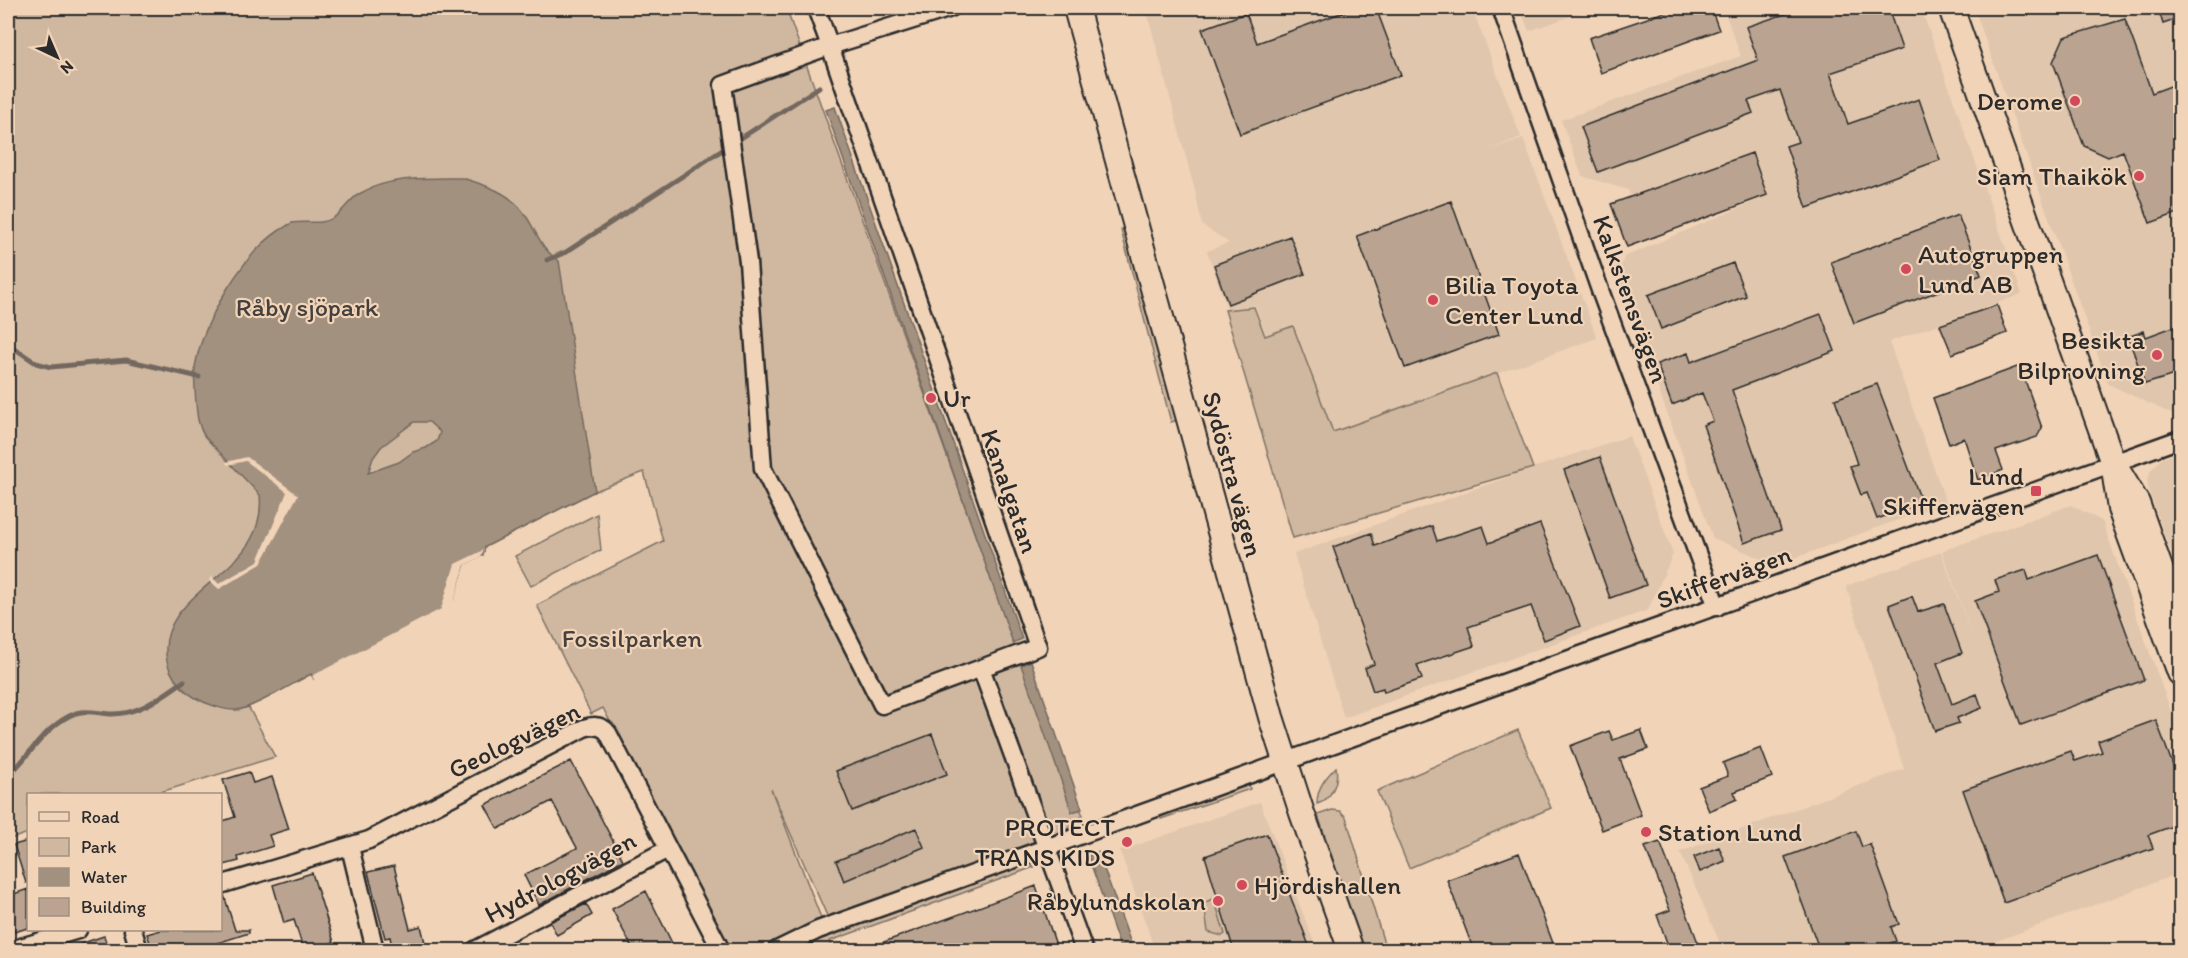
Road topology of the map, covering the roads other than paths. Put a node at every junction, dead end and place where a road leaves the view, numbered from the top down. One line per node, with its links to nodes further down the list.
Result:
1 (816, 8): 6 (street, Kanalgatan)
2 (951, 8): 6 (street)
3 (1076, 8): 13 (main road, Sydöstra vägen)
4 (1501, 8): 9 (street, Kalkstensvägen)
5 (1951, 8): 8 (main road)
6 (830, 46): 11 (street, Kanalgatan); 11 (street, Kanalgatan)
7 (2181, 439): 8 (street, Skiffervägen)
8 (2113, 463): 9 (street, Skiffervägen); 10 (main road); 12 (main road)
9 (1717, 607): 13 (street, Skiffervägen)
10 (2181, 624)
11 (989, 665): 15 (street)
12 (2181, 673)
13 (1285, 763): 15 (street, Skiffervägen); 27 (main road, Sydöstra vägen)
14 (350, 847): 16 (street, Geologvägen); 17 (street); 22 (street)
15 (1047, 848): 25 (street, Skiffervägen); 26 (street)
16 (668, 849): 23 (street, Hydrologvägen); 24 (street, Geologvägen)
17 (222, 884)
18 (75, 931): 20 (street)
19 (133, 931): 21 (street)
20 (11, 951)
21 (139, 951)
22 (375, 951)
23 (475, 951)
24 (721, 951)
25 (777, 951)
26 (1084, 951)
27 (1351, 951)

